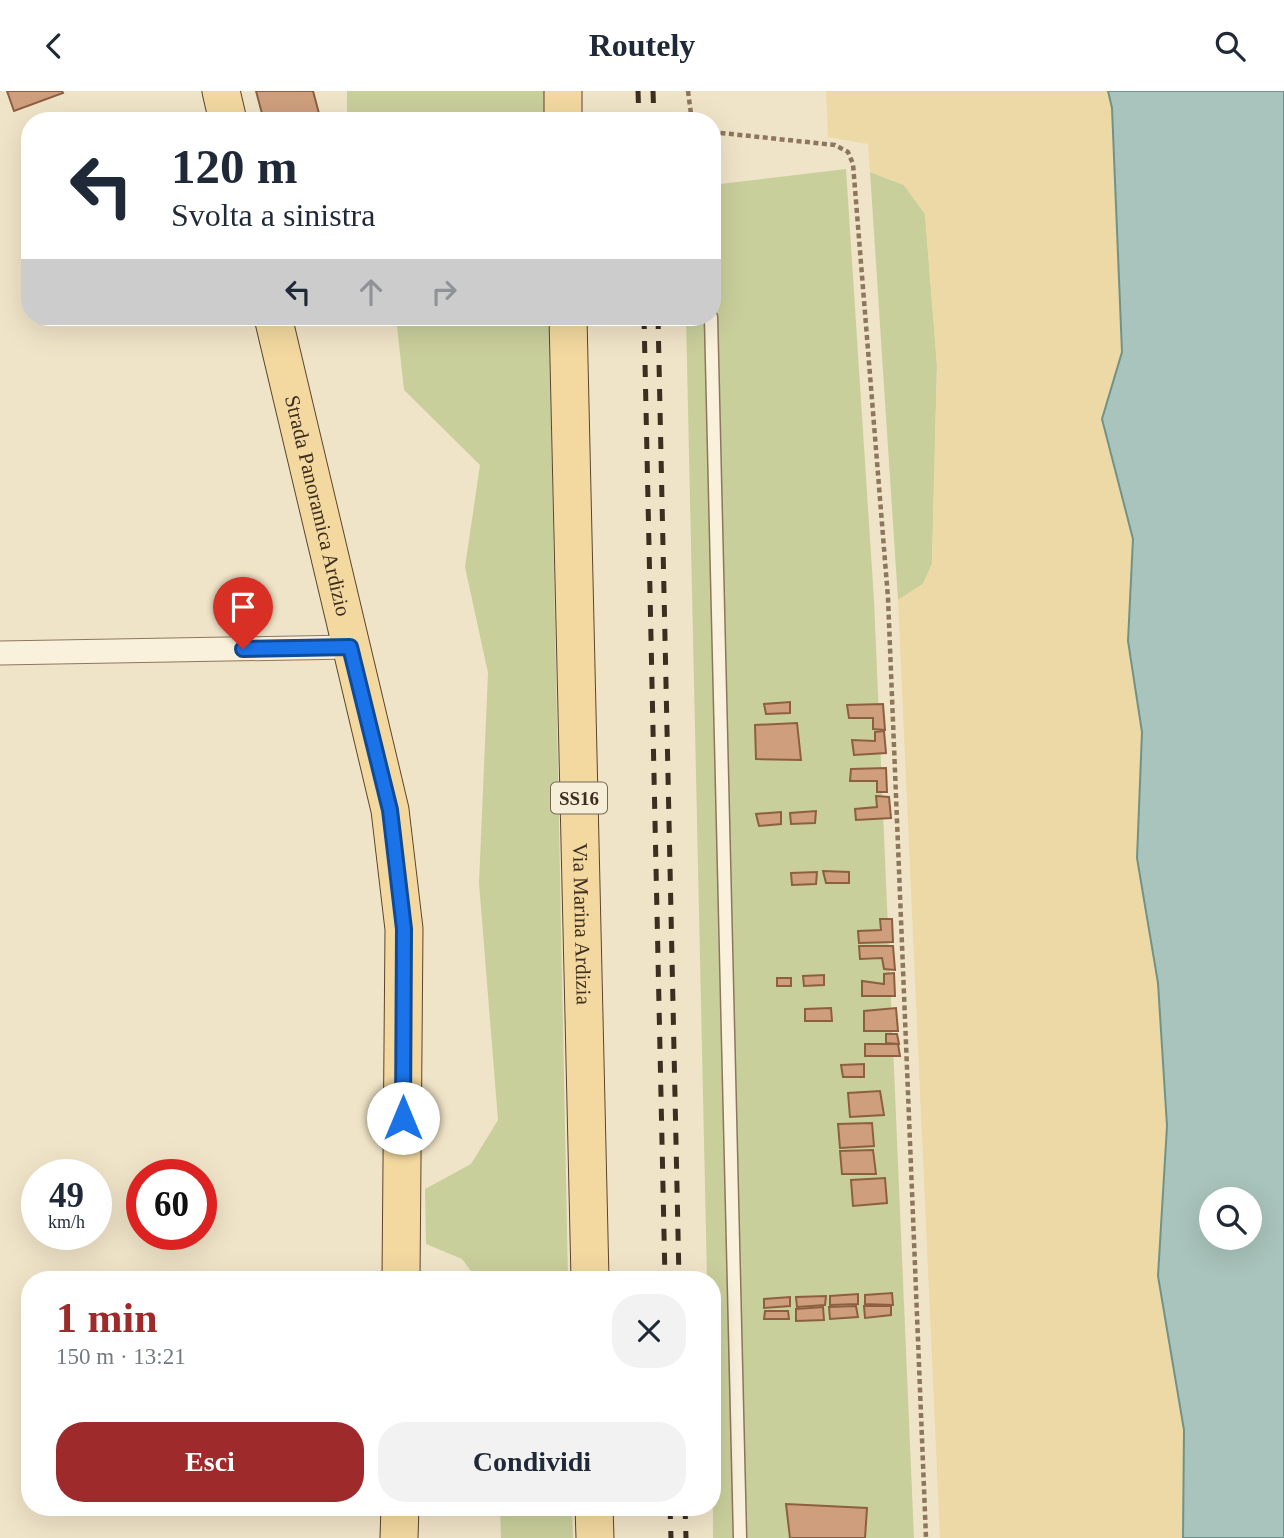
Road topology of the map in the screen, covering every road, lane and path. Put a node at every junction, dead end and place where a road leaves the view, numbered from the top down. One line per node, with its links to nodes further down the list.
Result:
1 (221, 91): 4 (main road)
2 (563, 91): 5 (main road)
3 (688, 91): 6 (path)
4 (226, 112)
5 (563, 112)
6 (691, 112)
7 (721, 133): 20 (path)
8 (275, 326): 11 (main road, Strada Panoramica Ardizio)
9 (568, 326): 14 (main road, Via Marina Ardizia / SS16)
10 (711, 326): 19 (lane)
11 (350, 647): 12 (street); 13 (main road, Strada Panoramica Ardizio)
12 (0, 653)
13 (401, 1271)
14 (590, 1271)
15 (400, 1516): 17 (main road)
16 (594, 1516): 18 (main road)
17 (399, 1538)
18 (595, 1538)
19 (740, 1538)
20 (926, 1538)

